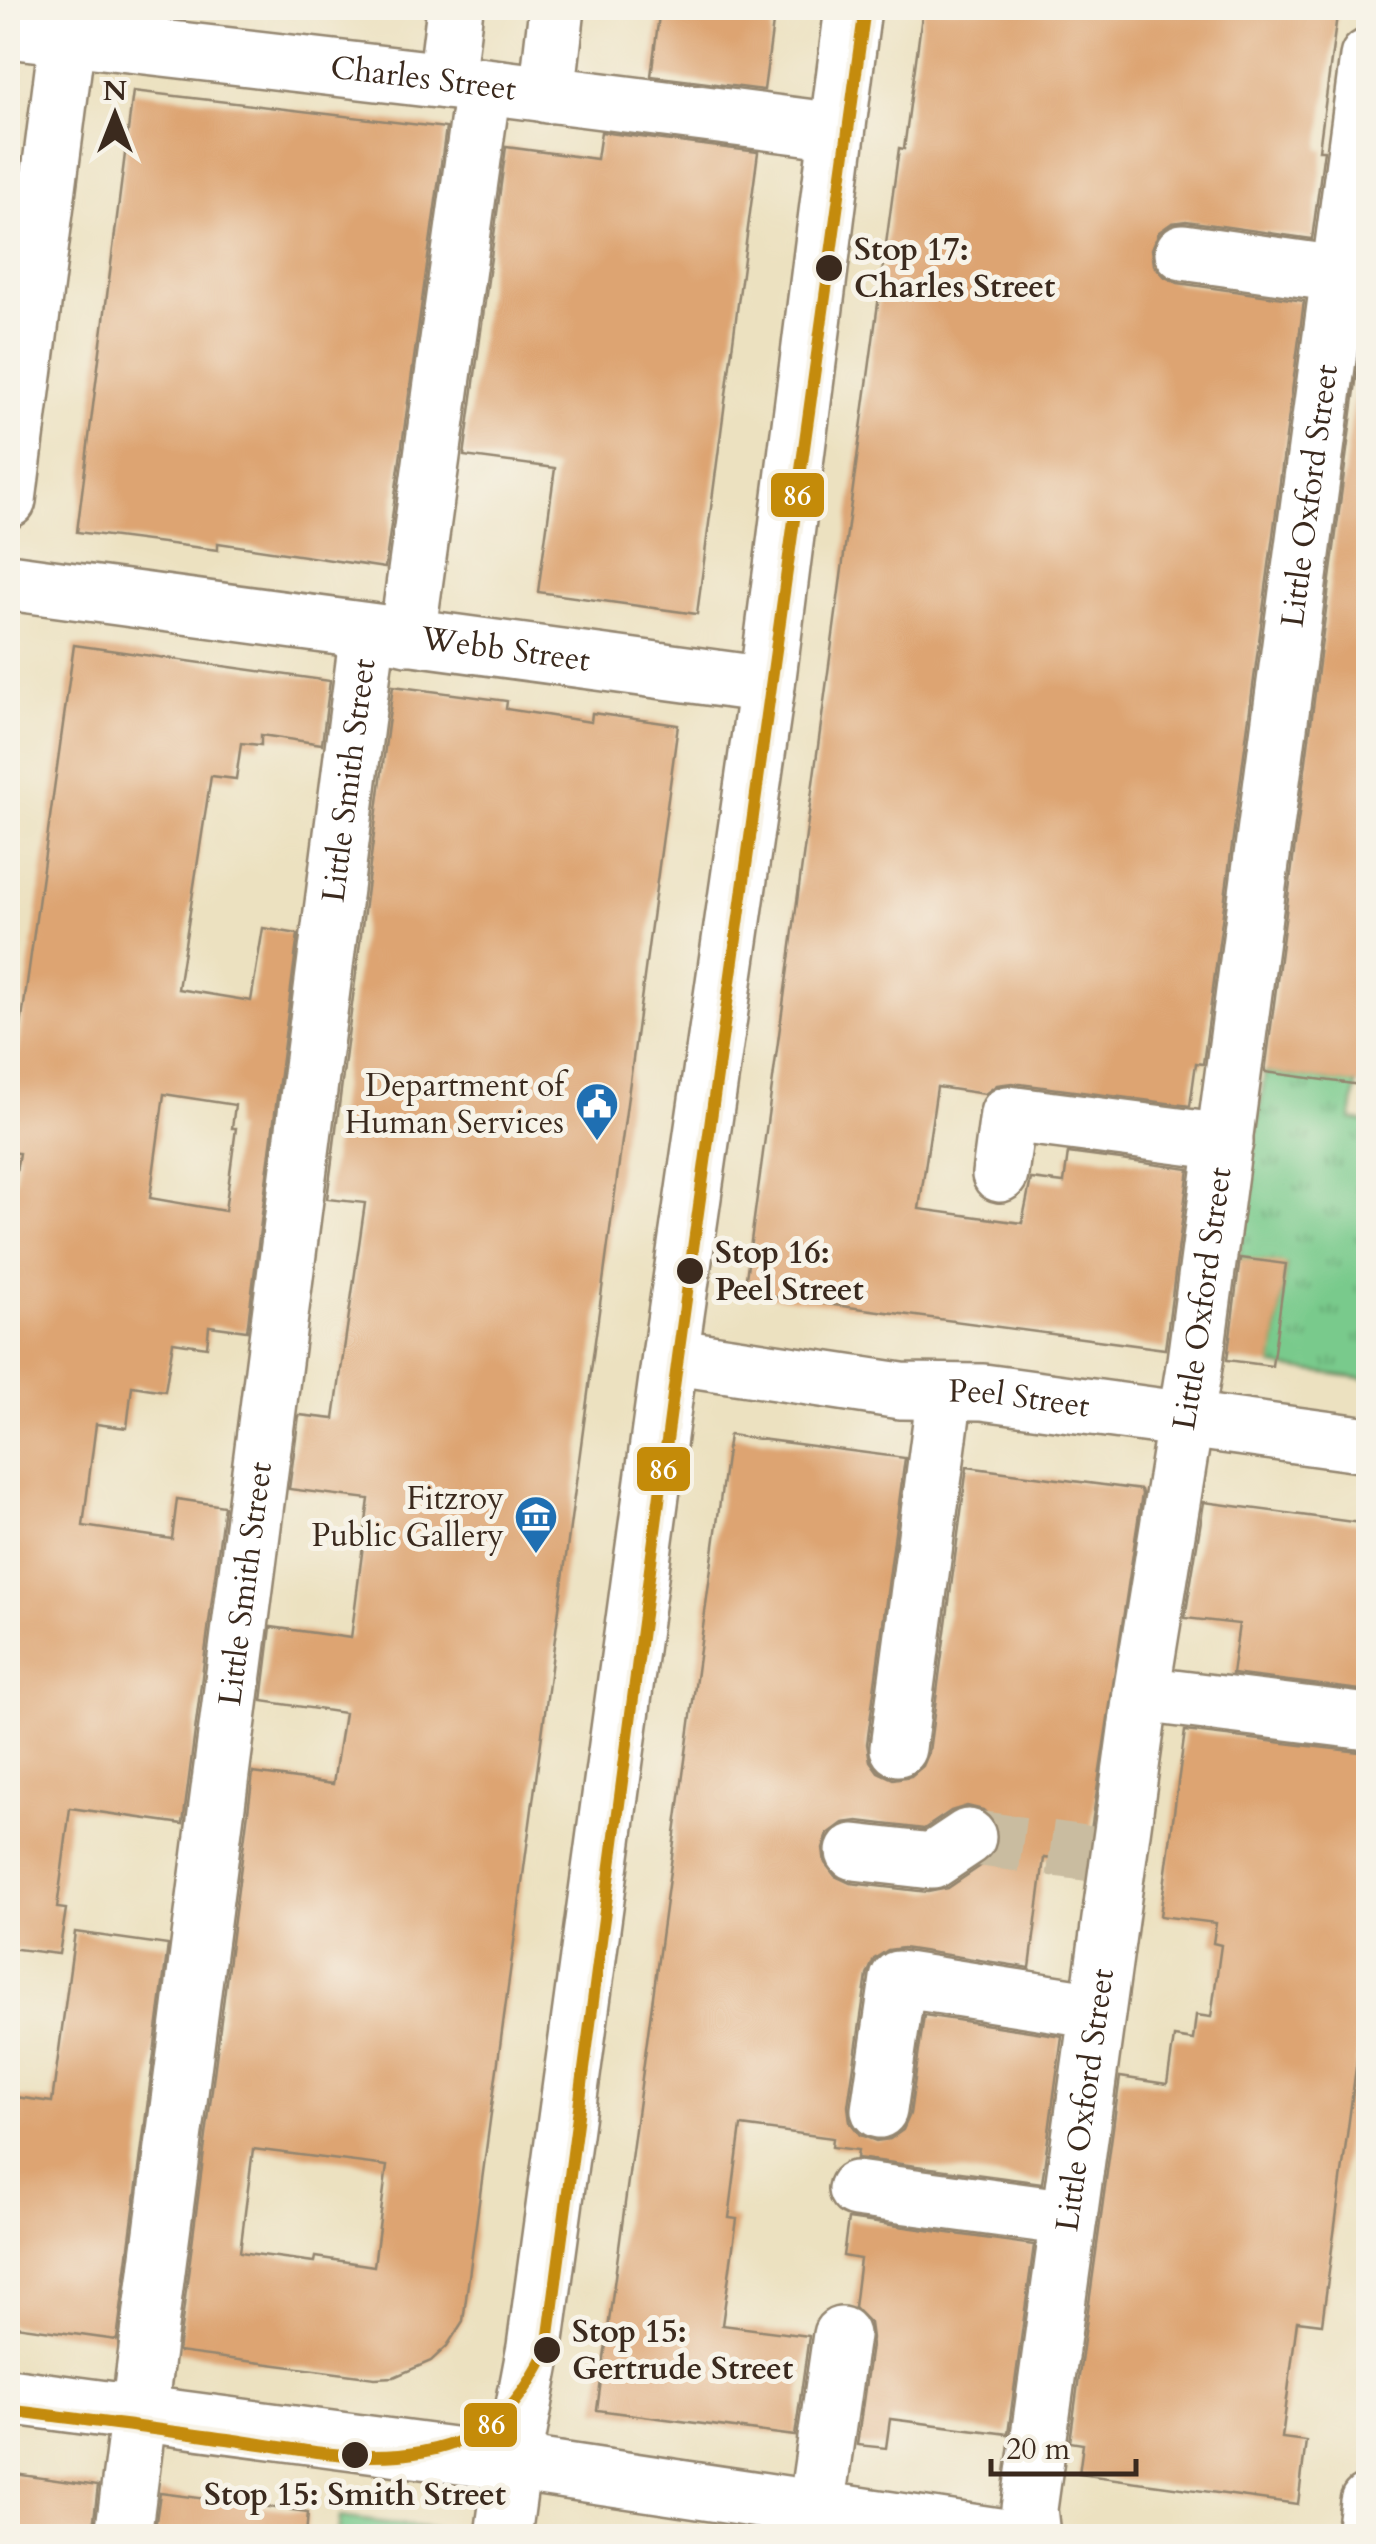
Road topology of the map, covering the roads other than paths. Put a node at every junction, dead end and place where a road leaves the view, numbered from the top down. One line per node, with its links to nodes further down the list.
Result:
1 (455, 8): 7 (street, Little Smith Street)
2 (557, 8): 8 (street)
3 (853, 8): 9 (street)
4 (69, 22): 5 (street, Charles Street); 7 (street, Charles Street); 10 (street)
5 (8, 30)
6 (1368, 57): 12 (street, Little Oxford Street)
7 (465, 84): 8 (street, Charles Street); 15 (street, Little Smith Street)
8 (547, 94): 9 (street, Charles Street)
9 (837, 132): 16 (street)
10 (23, 246): 13 (street)
11 (1182, 252): 12 (street)
12 (1321, 298): 17 (street, Little Oxford Street)
13 (8, 500)
14 (8, 582): 15 (street, Webb Street)
15 (387, 634): 16 (street, Webb Street); 34 (street, Little Smith Street)
16 (766, 684): 19 (street)
17 (1224, 1142): 18 (street); 21 (street, Little Oxford Street)
18 (1000, 1174)
19 (670, 1356): 20 (street, Peel Street); 35 (street)
20 (945, 1392): 21 (street, Peel Street); 25 (street)
21 (1186, 1418): 22 (street, Peel Street); 23 (street, Little Oxford Street)
22 (1368, 1445)
23 (1141, 1694): 24 (street); 28 (street, Little Oxford Street)
24 (1368, 1722)
25 (898, 1748)
26 (968, 1837): 27 (street)
27 (854, 1852)
28 (1097, 2010): 29 (street); 31 (street, Little Oxford Street)
29 (878, 2110)
30 (856, 2189): 31 (street)
31 (1069, 2218): 41 (street, Little Oxford Street)
32 (841, 2334): 37 (street)
33 (8, 2396): 34 (street)
34 (139, 2413): 35 (street); 38 (street, Little Smith Street)
35 (513, 2463): 37 (street); 39 (street)
36 (1368, 2502): 42 (street)
37 (814, 2523): 40 (street)
38 (122, 2536)
39 (504, 2536)
40 (998, 2536)
41 (1032, 2536)
42 (1364, 2536)

